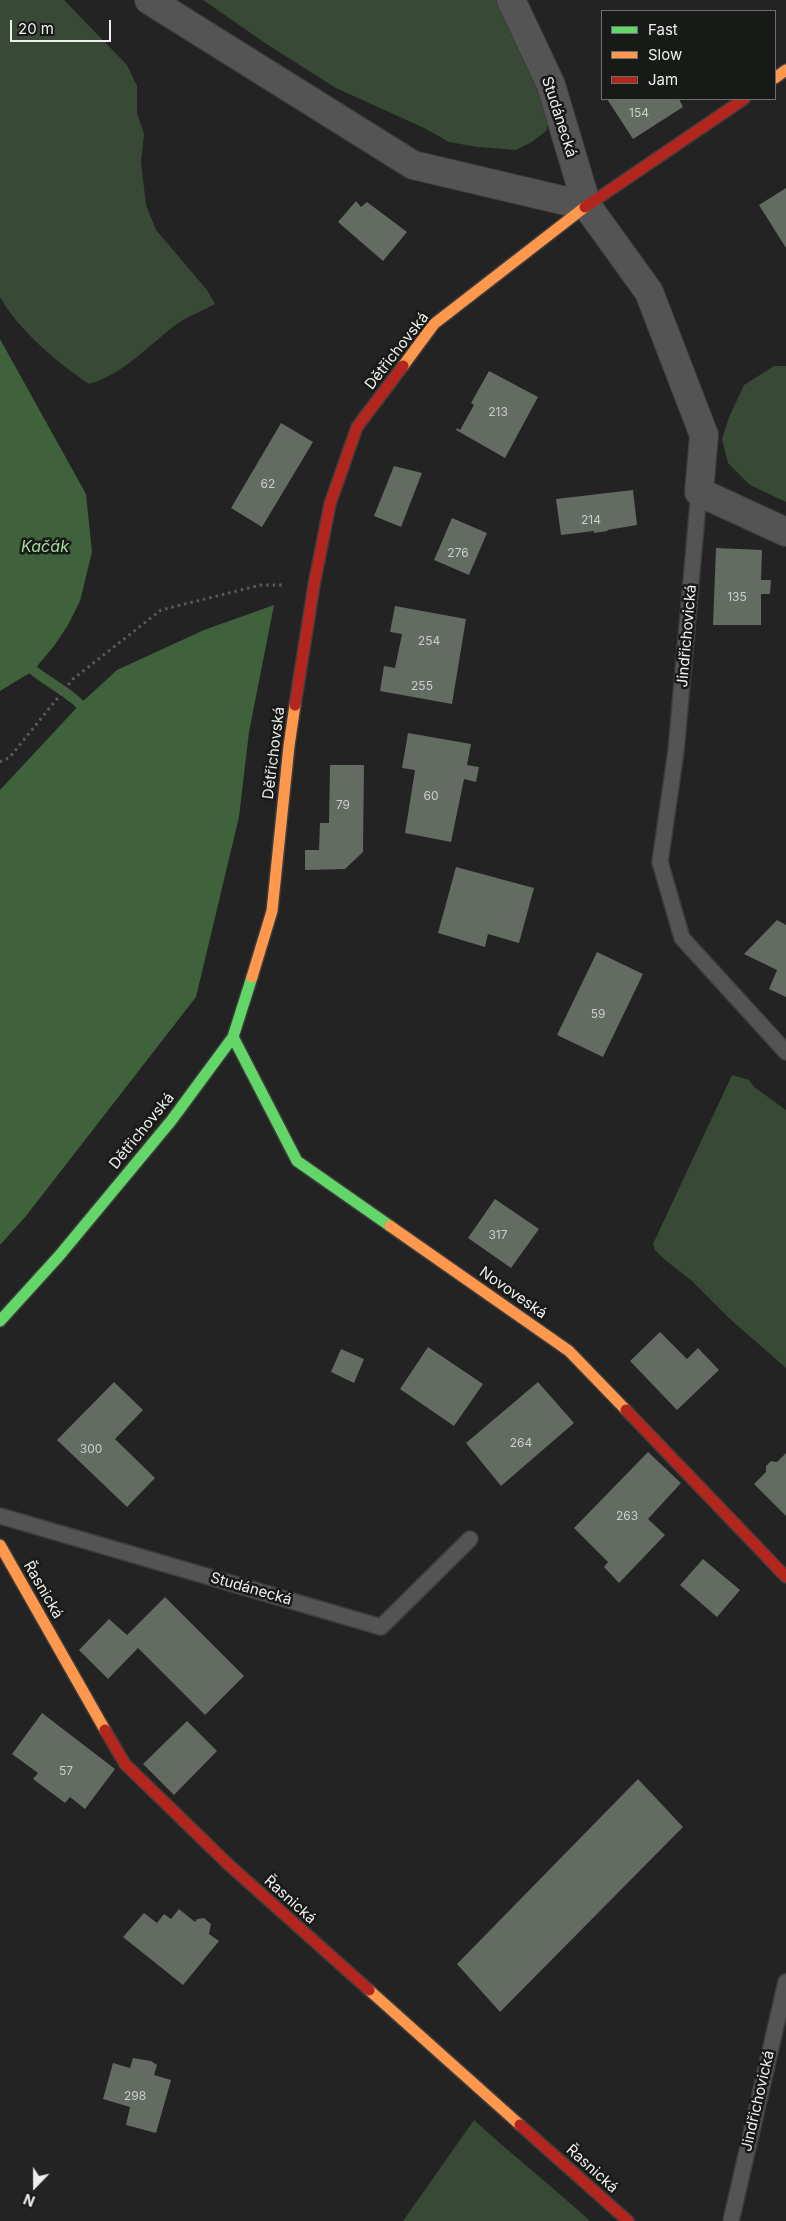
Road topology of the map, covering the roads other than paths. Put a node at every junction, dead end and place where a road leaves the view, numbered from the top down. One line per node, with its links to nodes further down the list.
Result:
1 (149, 0): 4 (street)
2 (511, 0): 4 (street, Studánecká)
3 (743, 100): 4 (street)
4 (587, 206): 5 (street, Jindřichovická); 7 (street, Dětřichovská)
5 (699, 492): 6 (street); 8 (lane, Jindřichovická)
6 (786, 532)
7 (233, 1037): 9 (street, Dětřichovská); 13 (street, Novoveská)
8 (786, 1052)
9 (0, 1321)
10 (0, 1516): 11 (lane, Studánecká)
11 (470, 1539)
12 (0, 1545): 15 (street, Řasnická)
13 (786, 1577)
14 (786, 1982): 16 (lane, Jindřichovická)
15 (628, 2221)
16 (731, 2221)

